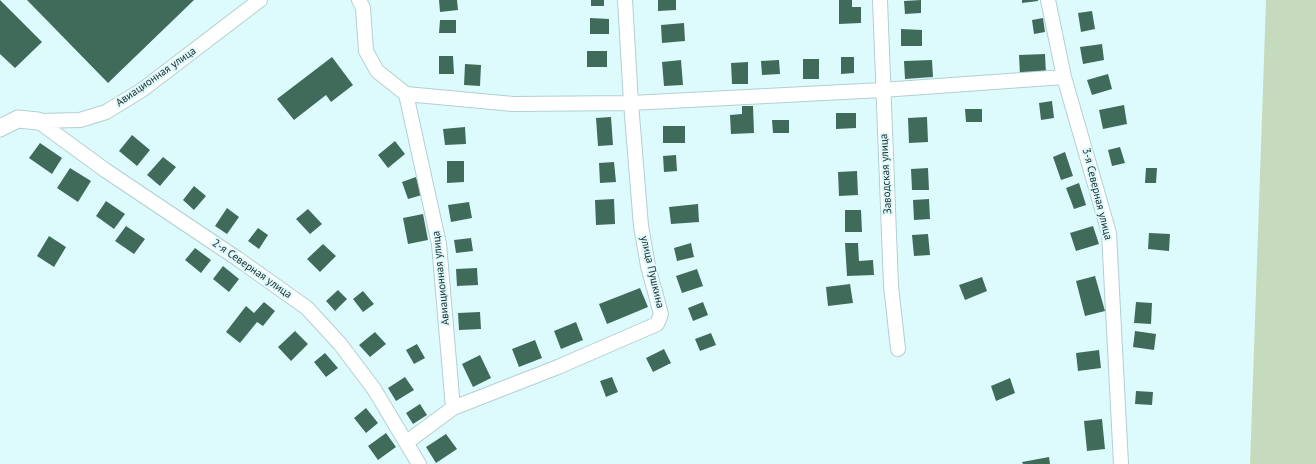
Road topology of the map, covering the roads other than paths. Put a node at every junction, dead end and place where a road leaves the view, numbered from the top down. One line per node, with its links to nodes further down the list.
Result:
1 (260, 0): 10 (street, Авиационная улица)
2 (359, 0): 8 (street)
3 (625, 0): 9 (street, улица Пушкина)
4 (880, 0): 7 (street, Заводская улица)
5 (1048, 0): 6 (street, 3-я Северная улица)
6 (1064, 78): 7 (street); 16 (street, 3-я Северная улица)
7 (882, 90): 9 (street); 12 (street, Заводская улица)
8 (406, 94): 9 (street); 13 (street, Авиационная улица)
9 (631, 102): 13 (street, улица Пушкина)
10 (38, 121): 11 (street); 14 (street, 2-я Северная улица)
11 (0, 128)
12 (898, 349)
13 (453, 408): 14 (street)
14 (407, 442): 15 (street, 2-я Северная улица)
15 (419, 464)
16 (1122, 464)

